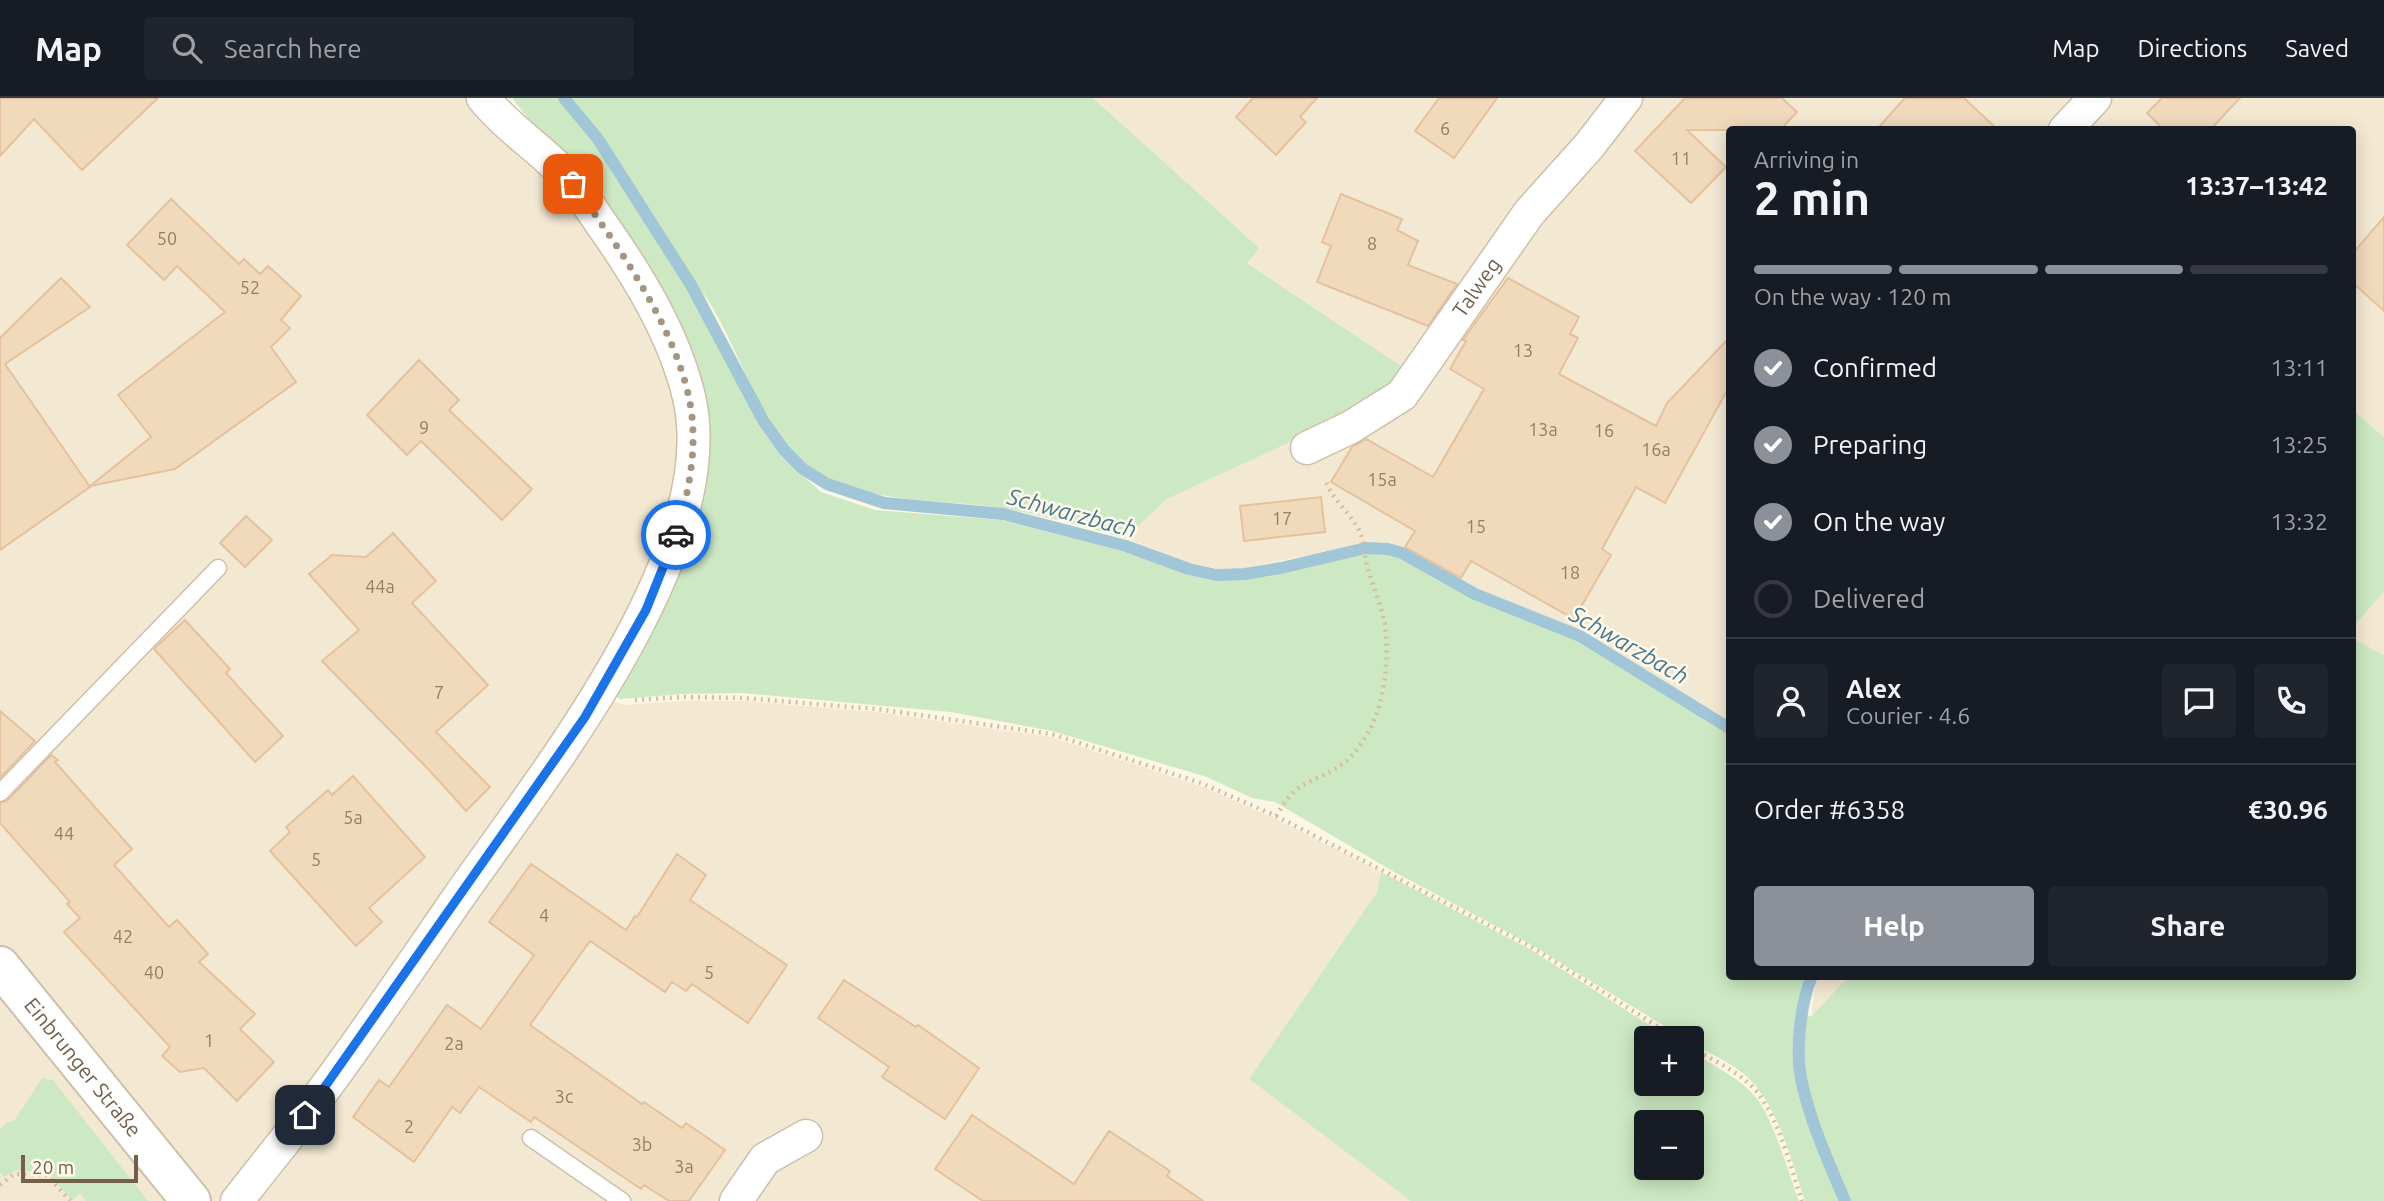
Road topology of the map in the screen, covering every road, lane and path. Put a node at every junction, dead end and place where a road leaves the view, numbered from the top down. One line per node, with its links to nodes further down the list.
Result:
1 (483, 98): 8 (street)
2 (1626, 98): 5 (street, Talweg)
3 (2095, 98): 4 (street)
4 (2069, 126)
5 (1351, 427): 6 (street, Talweg); 10 (path)
6 (1307, 448)
7 (218, 568): 9 (lane)
8 (585, 717): 10 (path); 19 (street)
9 (0, 793)
10 (1276, 816): 12 (path)
11 (0, 966): 18 (street, Einbrunger Straße)
12 (1657, 1026)
13 (1704, 1055): 22 (path)
14 (806, 1136): 21 (street)
15 (531, 1138): 20 (lane)
16 (0, 1185): 17 (path)
17 (70, 1201)
18 (191, 1201)
19 (237, 1201)
20 (622, 1201)
21 (736, 1201)
22 (1802, 1201)

